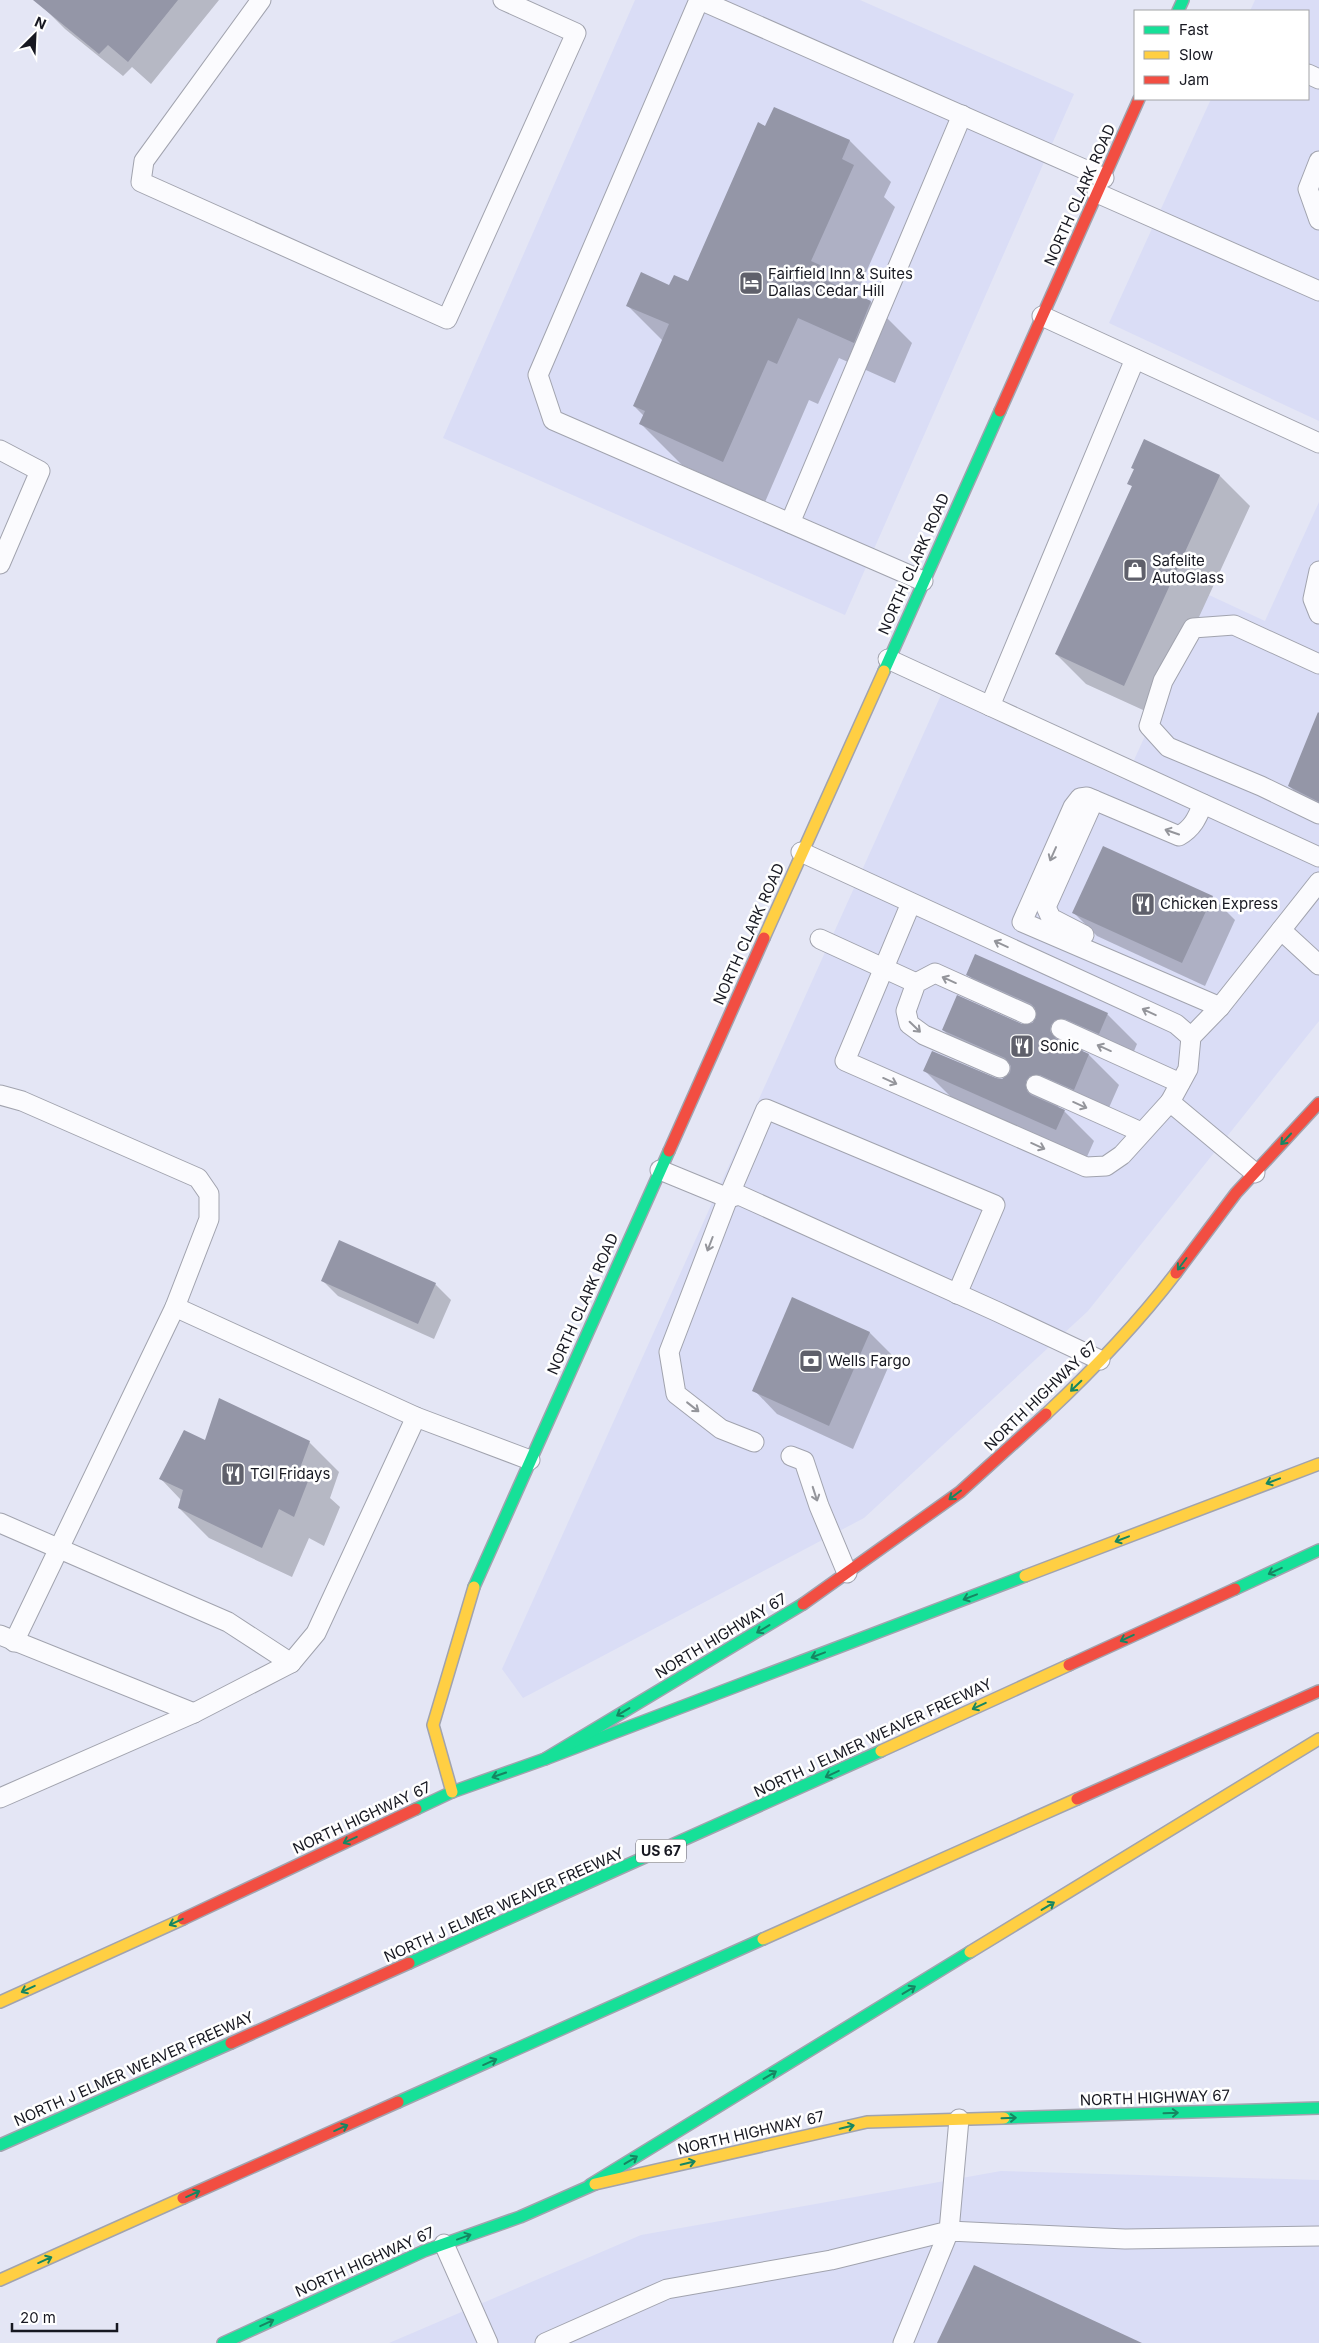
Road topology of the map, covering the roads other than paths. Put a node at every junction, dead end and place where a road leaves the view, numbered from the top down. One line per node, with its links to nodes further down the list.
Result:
1 (261, 0): 2 (lane)
2 (503, 0)
3 (700, 0): 5 (lane); 14 (lane)
4 (1139, 100): 7 (main road, NORTH CLARK ROAD)
5 (962, 115): 7 (lane); 14 (lane)
6 (1319, 161): 8 (lane)
7 (1100, 185): 9 (lane); 10 (main road, NORTH CLARK ROAD)
8 (1319, 220)
9 (1319, 291)
10 (1042, 316): 11 (lane); 17 (main road, NORTH CLARK ROAD)
11 (1135, 358): 12 (lane); 21 (lane)
12 (1319, 443)
13 (0, 450): 15 (lane)
14 (790, 523): 17 (lane)
15 (0, 564)
16 (1319, 571): 18 (lane)
17 (923, 581): 19 (main road, NORTH CLARK ROAD)
18 (1319, 614)
19 (888, 659): 21 (lane); 25 (main road, NORTH CLARK ROAD)
20 (1319, 664): 24 (lane)
21 (990, 706): 23 (lane)
22 (1094, 800): 23 (lane, one-way to 22); 34 (lane); 34 (lane, one-way to 34)
23 (1203, 804): 26 (lane)
24 (1319, 814)
25 (802, 852): 28 (lane); 46 (main road, NORTH CLARK ROAD)
26 (1319, 857)
27 (1319, 882): 29 (lane)
28 (911, 903): 32 (lane); 38 (lane, one-way to 28)
29 (1281, 930): 31 (lane); 35 (lane)
30 (820, 939): 32 (lane)
31 (1319, 965)
32 (884, 968): 33 (lane); 45 (lane, one-way to 45)
33 (916, 983): 36 (lane, one-way to 33); 39 (lane, one-way to 39)
34 (1187, 993): 35 (lane)
35 (1220, 1007): 38 (lane)
36 (1026, 1014)
37 (1061, 1029): 40 (lane, one-way to 37)
38 (1191, 1036): 40 (lane)
39 (1000, 1068)
40 (1180, 1083): 43 (lane)
41 (1036, 1085): 45 (lane, one-way to 45)
42 (0, 1095): 50 (lane)
43 (1170, 1102): 45 (lane); 47 (lane)
44 (1319, 1103): 47 (main road, NORTH HIGHWAY 67, one-way to 47)
45 (1141, 1132)
46 (660, 1170): 48 (lane); 55 (main road, NORTH CLARK ROAD)
47 (1255, 1173): 51 (main road, NORTH HIGHWAY 67, one-way to 51)
48 (728, 1198): 49 (lane); 49 (lane); 53 (lane, one-way to 53)
49 (957, 1294): 51 (lane)
50 (175, 1308): 52 (lane); 58 (lane)
51 (1100, 1360): 60 (main road, NORTH HIGHWAY 67, one-way to 60)
52 (416, 1417): 55 (lane); 62 (lane)
53 (754, 1442)
54 (791, 1456): 60 (lane, one-way to 60)
55 (530, 1460): 67 (main road, NORTH CLARK ROAD)
56 (1319, 1464): 66 (main road, one-way to 66)
57 (0, 1523): 58 (lane)
58 (60, 1549): 61 (lane); 62 (lane)
59 (1319, 1550): 72 (main road, NORTH J ELMER WEAVER FREEWAY / US 67, one-way to 72)
60 (847, 1573): 66 (main road, NORTH HIGHWAY 67, one-way to 66)
61 (7, 1638): 64 (lane)
62 (292, 1663): 64 (lane)
63 (1319, 1691): 77 (main road, one-way to 63)
64 (194, 1713): 68 (lane)
65 (1319, 1738): 73 (main road, one-way to 65)
66 (545, 1759): 67 (main road, NORTH HIGHWAY 67, one-way to 67)
67 (452, 1792): 69 (main road, NORTH HIGHWAY 67, one-way to 69)
68 (0, 1798)
69 (0, 2002)
70 (1319, 2108): 71 (main road, NORTH HIGHWAY 67, one-way to 70)
71 (958, 2119): 73 (main road, NORTH HIGHWAY 67, one-way to 71); 74 (lane)
72 (0, 2145)
73 (590, 2185): 76 (main road, NORTH HIGHWAY 67, one-way to 73)
74 (949, 2231): 75 (lane); 80 (lane); 81 (lane)
75 (1319, 2236)
76 (444, 2244): 78 (main road, NORTH HIGHWAY 67, one-way to 76); 79 (lane)
77 (0, 2280)
78 (222, 2343)
79 (488, 2343)
80 (545, 2343)
81 (903, 2343)

